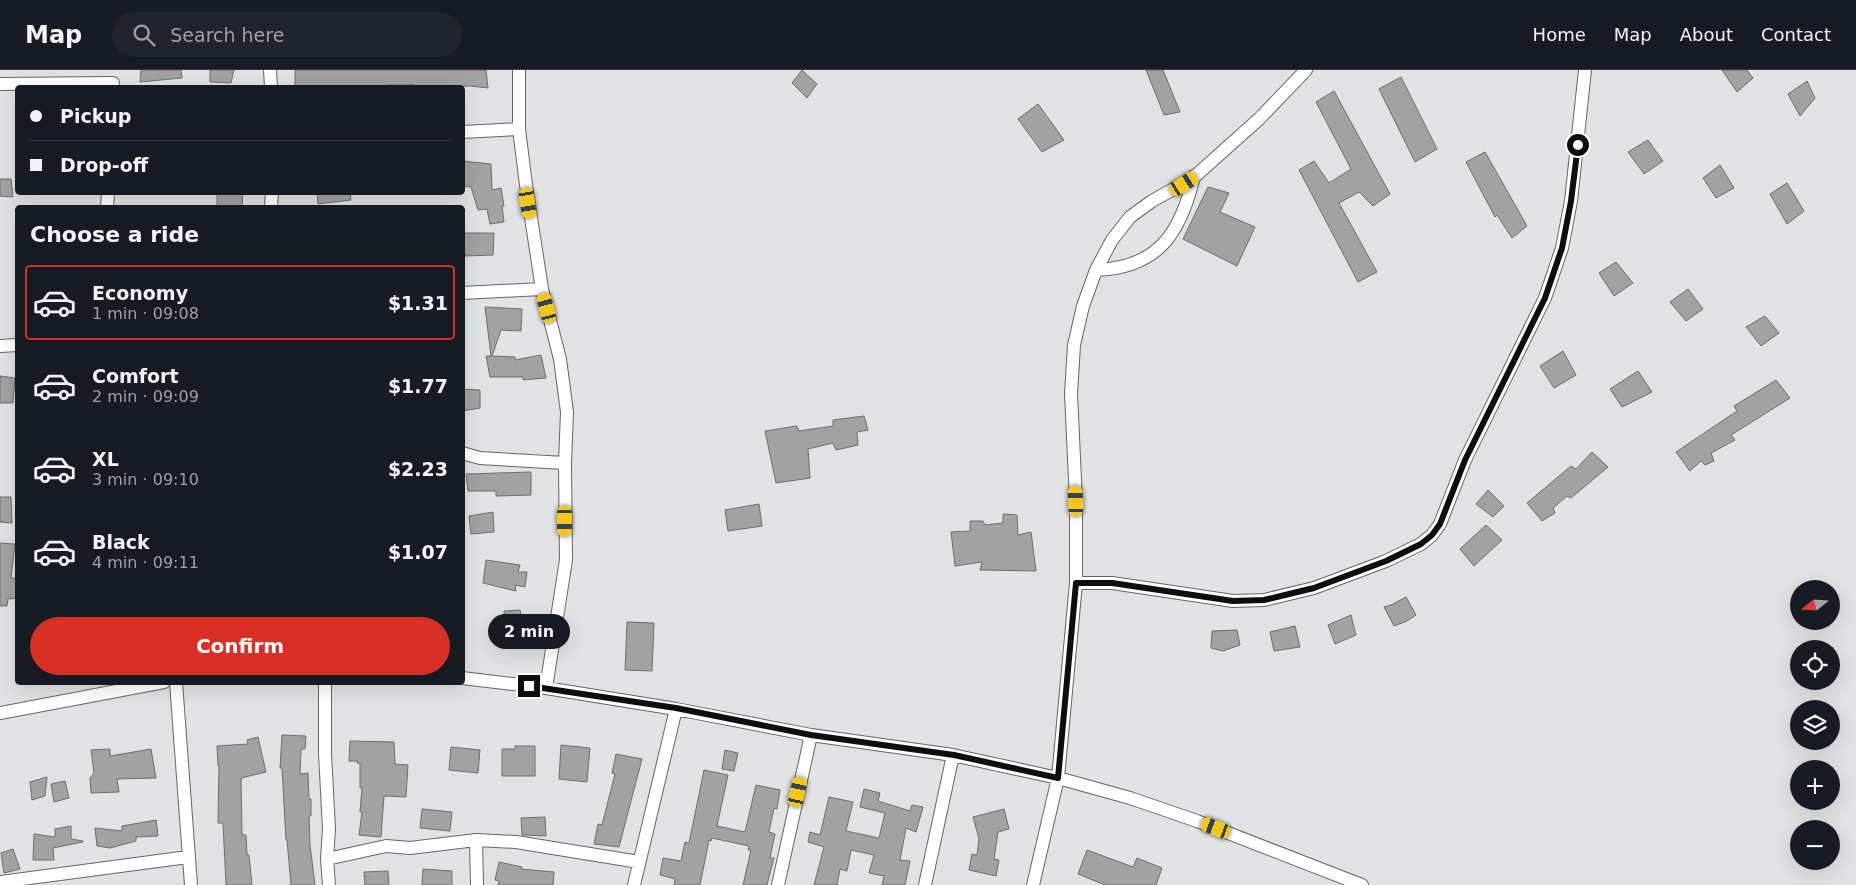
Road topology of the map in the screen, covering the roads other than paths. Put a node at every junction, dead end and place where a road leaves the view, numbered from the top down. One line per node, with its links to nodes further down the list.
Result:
1 (114, 70): 7 (street)
2 (270, 70): 8 (street)
3 (519, 70): 9 (street)
4 (1306, 70): 11 (street)
5 (1585, 70): 19 (street)
6 (0, 84): 7 (street)
7 (113, 85)
8 (271, 85)
9 (518, 129): 10 (street); 13 (street)
10 (465, 132)
11 (1194, 176): 12 (street); 12 (street)
12 (1096, 270): 19 (street)
13 (542, 289): 14 (street); 18 (street)
14 (465, 293)
15 (15, 345): 16 (street)
16 (0, 346)
17 (465, 454): 18 (street)
18 (565, 463): 25 (street)
19 (1076, 583): 31 (street)
20 (465, 678): 25 (street)
21 (93, 685): 26 (street)
22 (149, 685): 26 (street)
23 (176, 685): 33 (street)
24 (325, 685): 34 (street)
25 (546, 688): 27 (street)
26 (92, 696): 28 (street)
27 (676, 708): 29 (street); 35 (street)
28 (0, 713)
29 (811, 735): 30 (street); 41 (street)
30 (954, 755): 31 (street); 42 (street)
31 (1058, 778): 43 (street); 44 (street)
32 (476, 840): 34 (street); 35 (street); 39 (street)
33 (188, 857): 36 (street); 37 (street)
34 (327, 859): 38 (street)
35 (639, 862): 40 (street)
36 (0, 882)
37 (191, 885)
38 (330, 885)
39 (477, 885)
40 (634, 885)
41 (778, 885)
42 (925, 885)
43 (1033, 885)
44 (1362, 885)

